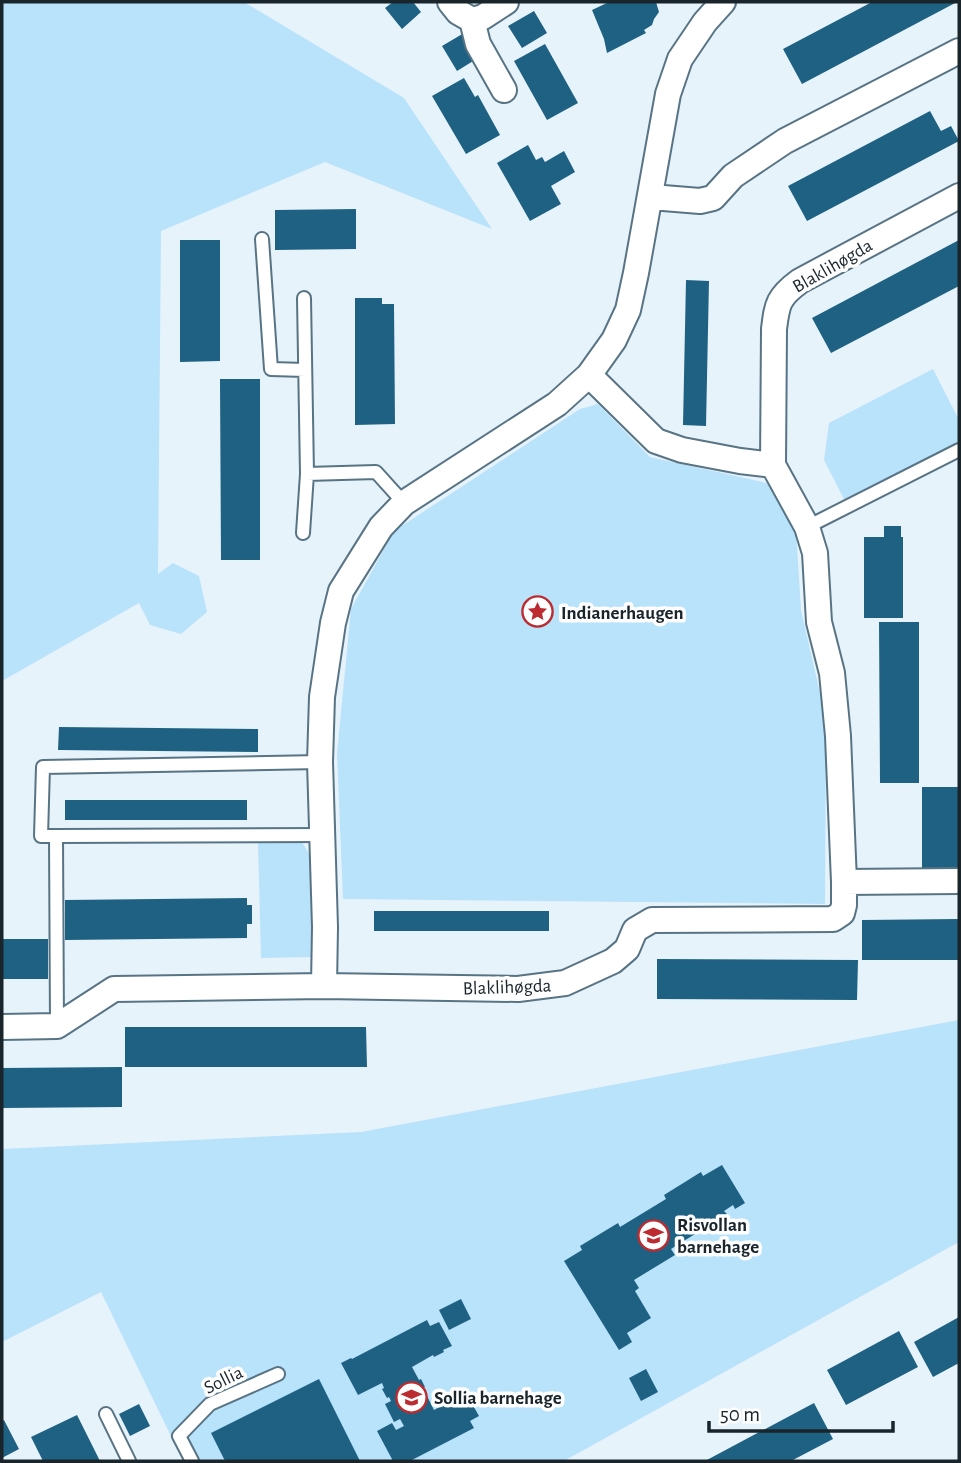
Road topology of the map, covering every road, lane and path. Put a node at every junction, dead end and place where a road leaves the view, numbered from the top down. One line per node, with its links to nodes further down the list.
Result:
1 (450, 2): 4 (street)
2 (506, 2): 4 (street)
3 (723, 2): 8 (street)
4 (472, 20): 6 (street)
5 (959, 51): 8 (street)
6 (504, 90)
7 (959, 196): 14 (street, Blaklihøgda)
8 (650, 197): 12 (street)
9 (262, 239): 11 (lane)
10 (304, 298): 11 (lane)
11 (305, 370): 15 (lane)
12 (589, 375): 14 (street); 16 (street)
13 (959, 450): 17 (lane)
14 (773, 464): 17 (street, Blaklihøgda)
15 (307, 474): 16 (lane); 18 (lane)
16 (404, 503): 19 (street)
17 (807, 527): 23 (street, Blaklihøgda)
18 (303, 533)
19 (320, 761): 20 (street); 21 (lane)
20 (323, 835): 21 (lane); 24 (street)
21 (56, 836): 25 (lane)
22 (959, 881): 23 (street)
23 (844, 882): 24 (street, Blaklihøgda)
24 (324, 986): 25 (street, Blaklihøgda)
25 (57, 1026): 26 (street)
26 (2, 1027)
27 (278, 1374): 30 (lane, Sollia)
28 (106, 1414): 29 (lane)
29 (129, 1461)
30 (192, 1461)

